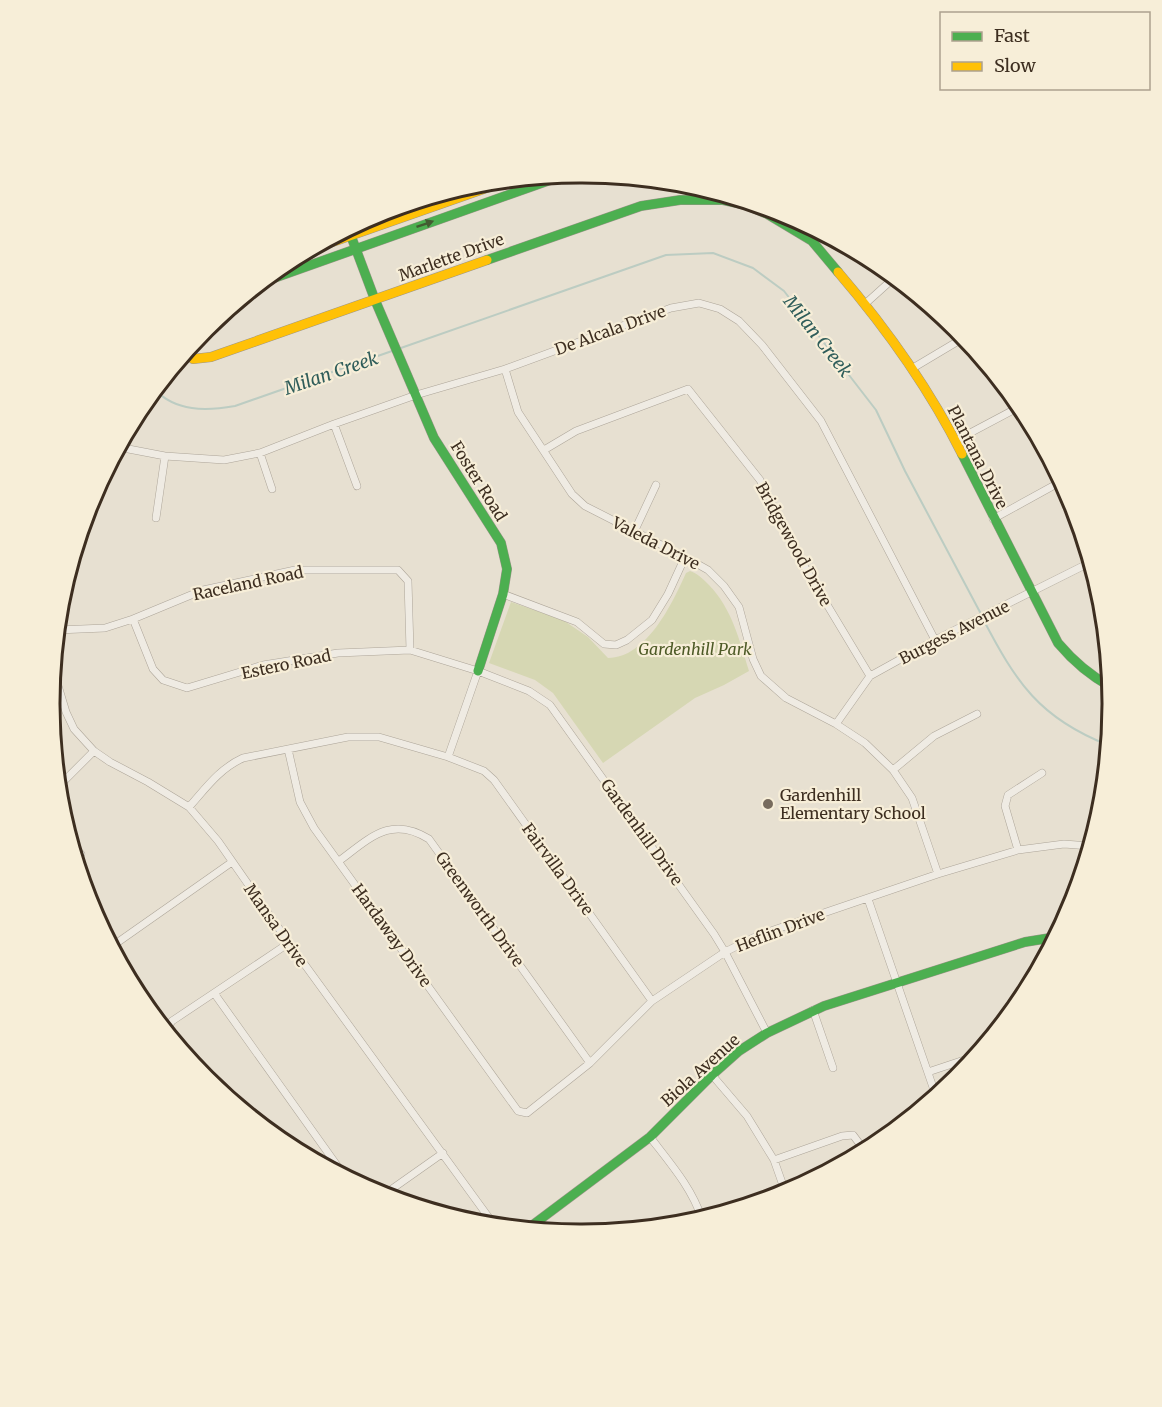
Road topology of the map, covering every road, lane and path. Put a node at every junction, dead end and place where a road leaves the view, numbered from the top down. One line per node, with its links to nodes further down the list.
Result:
1 (536, 185): 9 (street, one-way to 1)
2 (707, 198): 12 (street, Marlette Drive)
3 (450, 199): 4 (street)
4 (397, 217)
5 (781, 223): 8 (street, Marlette Drive)
6 (351, 236): 9 (street, Foster Road)
7 (815, 238): 8 (street)
8 (812, 241): 13 (street, Plantana Drive)
9 (356, 249): 10 (street); 12 (street, Foster Road)
10 (287, 273)
11 (888, 283): 13 (street)
12 (375, 300): 15 (street, Marlette Drive); 18 (street, Foster Road)
13 (865, 304): 16 (street, Plantana Drive)
14 (956, 342): 16 (street)
15 (193, 359)
16 (913, 368): 21 (street, Plantana Drive)
17 (504, 369): 18 (street, De Alcala Drive); 23 (street, Valeda Drive); 39 (street, De Alcala Drive)
18 (416, 395): 20 (street, De Alcala Drive); 36 (street, Foster Road)
19 (1012, 411): 21 (street)
20 (334, 424): 24 (street, De Alcala Drive); 26 (street)
21 (955, 441): 31 (street, Plantana Drive)
22 (127, 449): 25 (street, De Alcala Drive)
23 (544, 450): 32 (street, Valeda Drive); 42 (street, Bridgewood Drive)
24 (260, 453): 25 (street, De Alcala Drive); 29 (street)
25 (165, 456): 30 (street)
26 (357, 486)
27 (656, 486): 32 (street)
28 (1054, 486): 31 (street)
29 (272, 489)
30 (156, 518)
31 (993, 519): 35 (street, Plantana Drive)
32 (634, 532): 33 (street, Valeda Drive)
33 (686, 557): 36 (street); 46 (street, Valeda Drive)
34 (1083, 566): 35 (street, Burgess Avenue)
35 (1032, 593): 39 (street, Burgess Avenue); 43 (street, Plantana Drive)
36 (503, 594): 41 (street, Foster Road)
37 (133, 619): 38 (street, Raceland Road); 40 (street, Estero Road); 40 (street, Raceland Road)
38 (65, 630)
39 (935, 640): 42 (street, Burgess Avenue)
40 (410, 650): 41 (street, Estero Road)
41 (478, 671): 49 (street, Foster Road); 63 (street, Gardenhill Drive)
42 (870, 676): 46 (street, Burgess Avenue)
43 (1101, 682)
44 (60, 697): 48 (street, Mansa Drive)
45 (977, 714): 50 (street)
46 (836, 724): 50 (street, Valeda Drive)
47 (288, 749): 49 (street, Fairvilla Drive); 53 (street, Fairvilla Drive); 56 (street, Hardaway Drive)
48 (94, 751): 52 (street); 53 (street, Mansa Drive)
49 (448, 757): 66 (street, Fairvilla Drive)
50 (893, 770): 58 (street, Valeda Drive)
51 (1042, 773): 55 (street)
52 (65, 780)
53 (189, 807): 57 (street, Mansa Drive)
54 (1082, 845): 55 (street, Heflin Drive)
55 (1018, 850): 58 (street, Heflin Drive)
56 (339, 861): 71 (street, Greenworth Drive); 76 (street, Hardaway Drive)
57 (232, 862): 61 (street); 62 (street, Mansa Drive)
58 (938, 874): 59 (street, Heflin Drive)
59 (867, 899): 63 (street, Heflin Drive); 64 (street)
60 (1045, 939): 64 (street, Biola Avenue)
61 (118, 942)
62 (289, 944): 65 (street); 79 (street, Mansa Drive)
63 (725, 952): 66 (street, Heflin Drive); 69 (street, Gardenhill Drive)
64 (897, 983): 67 (street, Biola Avenue); 73 (street)
65 (214, 993): 68 (street); 81 (street)
66 (652, 1001): 71 (street, Heflin Drive)
67 (813, 1010): 69 (street, Biola Avenue); 72 (street)
68 (170, 1024)
69 (767, 1033): 74 (street, Biola Avenue)
70 (959, 1062): 73 (street)
71 (590, 1063): 76 (street, Heflin Drive)
72 (832, 1068)
73 (928, 1072): 75 (street)
74 (712, 1075): 77 (street, Biola Avenue); 80 (street)
75 (933, 1087)
76 (518, 1112)
77 (651, 1137): 84 (street); 86 (street, Biola Avenue)
78 (859, 1144): 80 (street)
79 (442, 1153): 83 (street); 85 (street, Mansa Drive)
80 (774, 1160): 82 (street)
81 (335, 1163)
82 (782, 1184)
83 (392, 1189)
84 (699, 1211)
85 (487, 1215)
86 (537, 1222)

